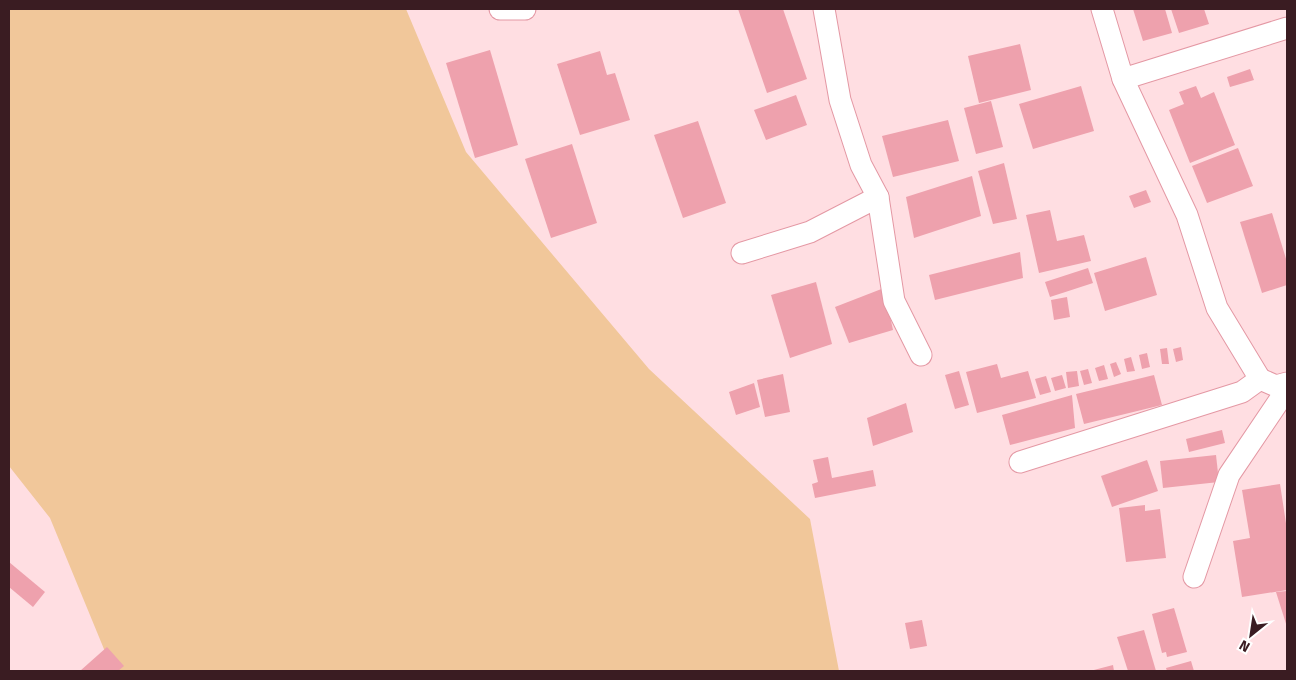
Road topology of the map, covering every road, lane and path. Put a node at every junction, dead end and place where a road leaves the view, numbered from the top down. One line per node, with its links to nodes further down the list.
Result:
1 (500, 9): 2 (street)
2 (525, 9)
3 (824, 9): 7 (street)
4 (1102, 9): 6 (street)
5 (1287, 28): 6 (street)
6 (1123, 79): 10 (street)
7 (878, 197): 8 (street); 9 (street)
8 (742, 253)
9 (921, 355)
10 (1260, 379): 11 (street); 13 (street)
11 (1287, 383)
12 (1287, 389): 14 (street)
13 (1020, 462)
14 (1194, 577)

